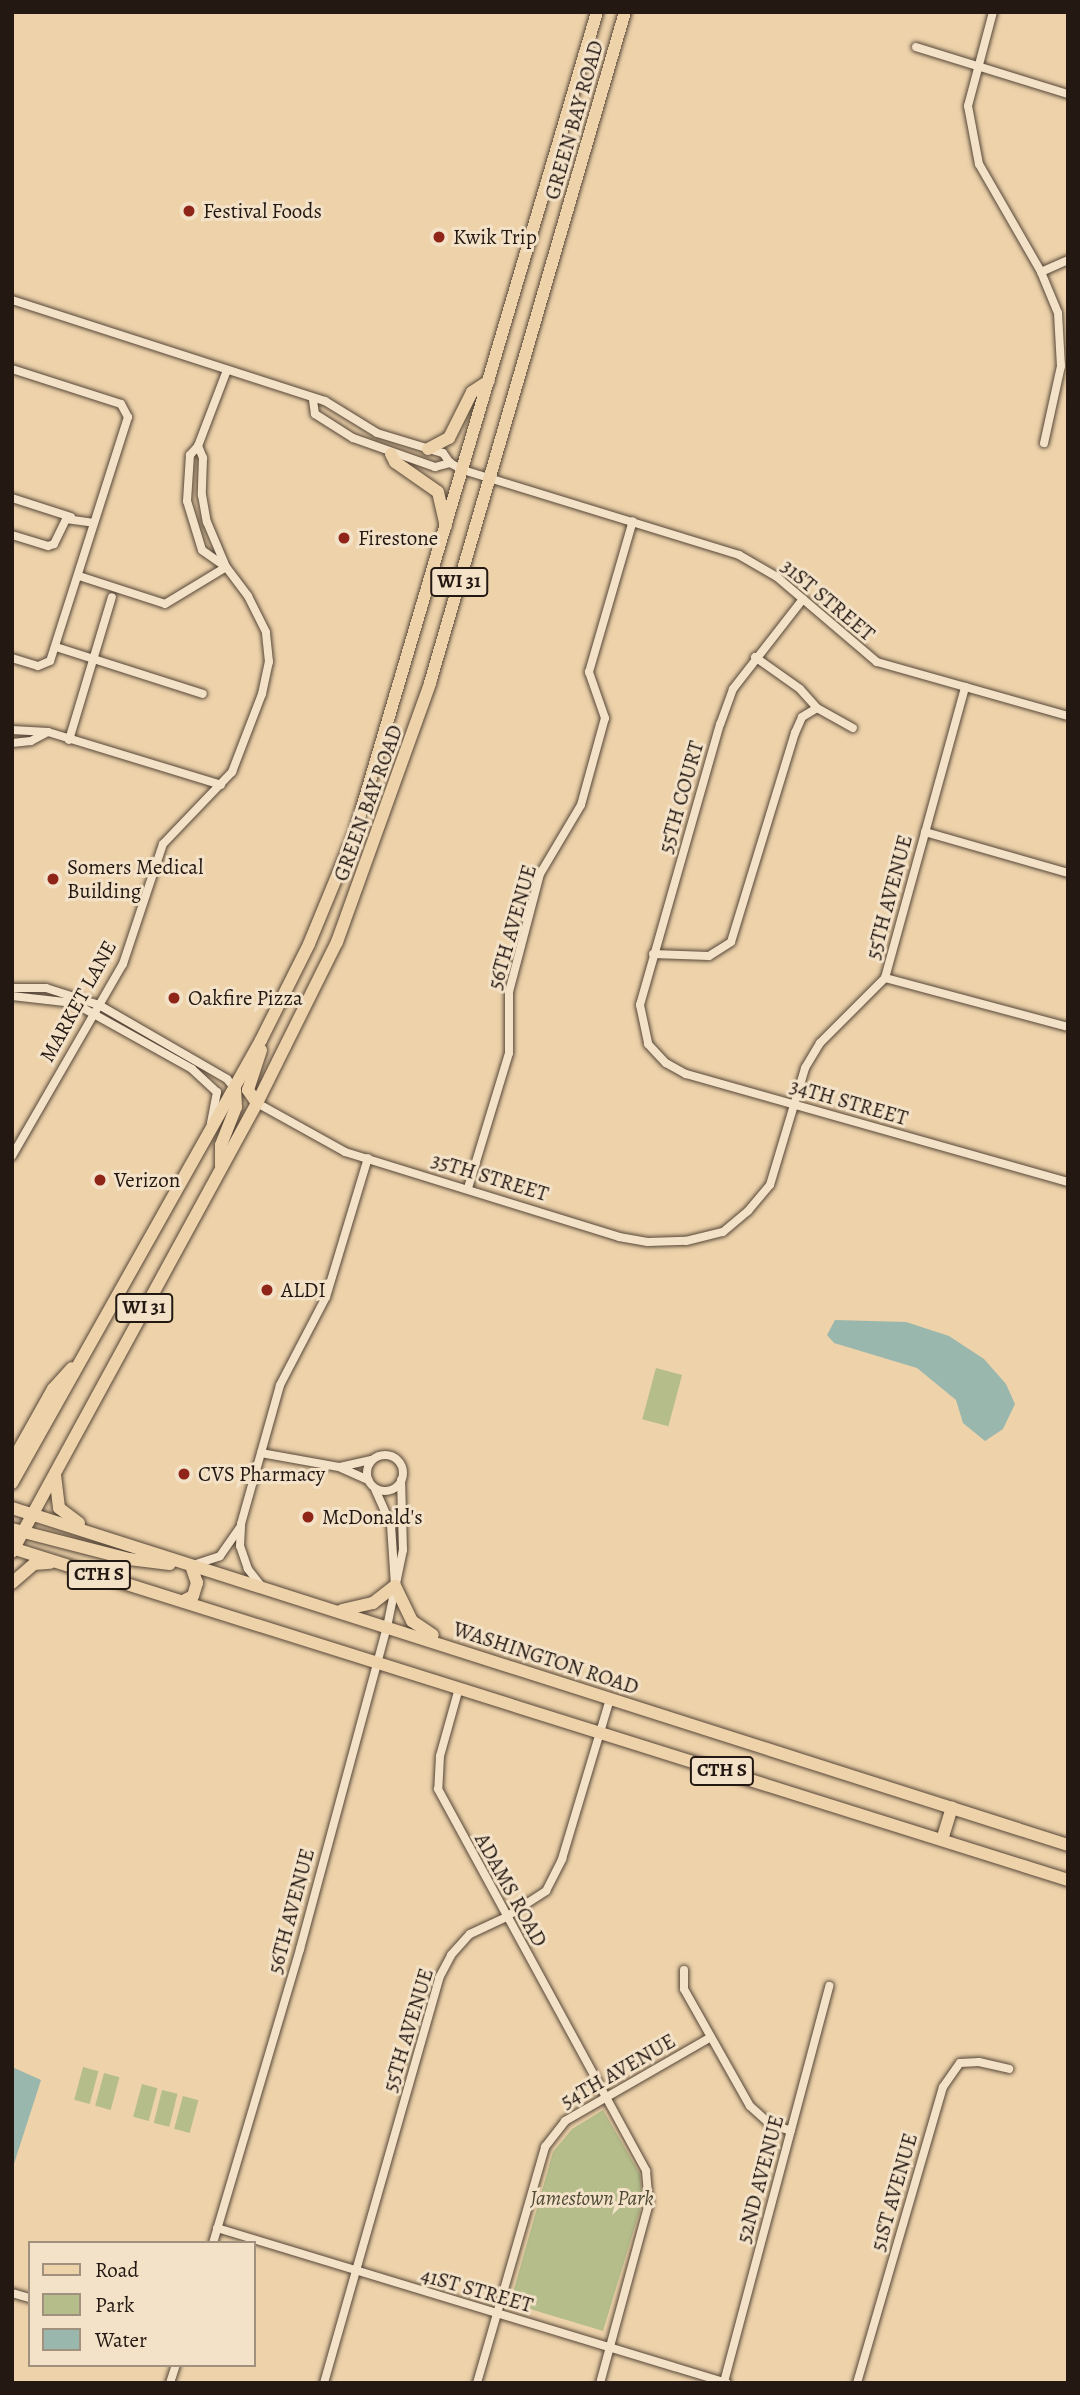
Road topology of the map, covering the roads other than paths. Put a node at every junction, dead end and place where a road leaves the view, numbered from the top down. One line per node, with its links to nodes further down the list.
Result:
1 (597, 12): 12 (main road, GREEN BAY ROAD / WI 31)
2 (625, 12): 20 (main road, GREEN BAY ROAD / WI 31)
3 (993, 12): 5 (street)
4 (916, 47): 5 (street)
5 (977, 67): 6 (street); 8 (street)
6 (1068, 94)
7 (1068, 260): 8 (street)
8 (1041, 272): 14 (street)
9 (12, 300): 11 (street, 31ST STREET)
10 (12, 369): 24 (street)
11 (227, 370): 13 (street, 31ST STREET); 15 (street, MARKET LANE)
12 (489, 381): 16 (main road); 19 (main road, GREEN BAY ROAD / WI 31)
13 (313, 400): 16 (street, 31ST STREET); 17 (street, 31ST STREET)
14 (1044, 443)
15 (198, 446): 27 (street, MARKET LANE); 27 (street, MARKET LANE)
16 (428, 449): 18 (street, 31ST STREET)
17 (391, 454): 18 (street, 31ST STREET); 25 (main road)
18 (450, 463): 19 (street, 31ST STREET)
19 (463, 470): 20 (street, 31ST STREET); 25 (main road, GREEN BAY ROAD / WI 31)
20 (489, 478): 23 (street, 31ST STREET); 56 (main road, GREEN BAY ROAD / WI 31)
21 (12, 498): 22 (street)
22 (71, 517): 24 (street); 26 (street)
23 (633, 521): 30 (street, 31ST STREET); 63 (street, 56TH AVENUE)
24 (94, 523): 28 (street)
25 (446, 526): 54 (main road, GREEN BAY ROAD / WI 31)
26 (12, 535)
27 (226, 567): 28 (street); 44 (street, MARKET LANE)
28 (79, 576): 31 (street)
29 (112, 597): 34 (street)
30 (803, 599): 32 (street, 55TH COURT); 35 (street, 31ST STREET)
31 (56, 647): 33 (street); 34 (street)
32 (755, 657): 37 (street); 47 (street, 55TH COURT)
33 (12, 658)
34 (93, 658): 36 (street); 42 (street)
35 (965, 687): 38 (street, 31ST STREET); 45 (street, 55TH AVENUE)
36 (203, 694)
37 (817, 708): 39 (street); 47 (street)
38 (1067, 713)
39 (853, 728)
40 (12, 730): 41 (street)
41 (47, 733): 42 (street); 43 (street)
42 (69, 740): 44 (street)
43 (12, 743)
44 (220, 785): 51 (street, MARKET LANE)
45 (925, 832): 46 (street); 48 (street, 55TH AVENUE)
46 (1068, 873)
47 (653, 954): 52 (street, 55TH COURT)
48 (886, 978): 53 (street); 57 (street, 55TH AVENUE)
49 (12, 988): 51 (street)
50 (12, 996): 51 (street)
51 (97, 1008): 55 (street); 58 (street); 59 (street, MARKET LANE)
52 (642, 1026): 57 (street, 34TH STREET)
53 (1068, 1027)
54 (261, 1040): 55 (main road, GREEN BAY ROAD / WI 31); 56 (main road)
55 (234, 1089): 58 (main road, GREEN BAY ROAD / WI 31); 61 (main road)
56 (257, 1103): 60 (street, 35TH STREET); 61 (main road, GREEN BAY ROAD / WI 31)
57 (794, 1105): 62 (street, 34TH STREET); 64 (street, 55TH AVENUE)
58 (210, 1130): 65 (main road, GREEN BAY ROAD / WI 31)
59 (12, 1156)
60 (368, 1158): 63 (street, 35TH STREET); 66 (street)
61 (221, 1166): 70 (main road, GREEN BAY ROAD / WI 31)
62 (1068, 1182)
63 (468, 1188): 64 (street, 35TH STREET)
64 (723, 1232)
65 (83, 1359): 68 (main road); 73 (main road, GREEN BAY ROAD / WI 31)
66 (261, 1453): 69 (street); 78 (street)
67 (371, 1460): 69 (street); 71 (street); 72 (street)
68 (12, 1462)
69 (339, 1467): 71 (street)
70 (57, 1469): 76 (main road, GREEN BAY ROAD / WI 31); 81 (main road)
71 (368, 1480): 74 (street)
72 (401, 1480): 74 (street); 85 (street, 56TH AVENUE)
73 (12, 1483)
74 (374, 1488): 85 (street, 56TH AVENUE)
75 (12, 1507): 76 (main road, WASHINGTON ROAD / CTH S)
76 (32, 1513): 77 (main road); 79 (main road, GREEN BAY ROAD / WI 31); 81 (main road, WASHINGTON ROAD / CTH S)
77 (12, 1522)
78 (241, 1524): 83 (street); 86 (street)
79 (18, 1529): 80 (main road, GREEN BAY ROAD / WI 31); 83 (main road)
80 (13, 1549): 82 (main road, CTH S)
81 (154, 1553): 83 (main road, WASHINGTON ROAD / CTH S)
82 (67, 1565): 84 (main road); 87 (main road, CTH S)
83 (191, 1566): 86 (main road, WASHINGTON ROAD / CTH S); 87 (main road)
84 (12, 1583)
85 (395, 1586): 88 (main road); 89 (street, 56TH AVENUE); 90 (main road)
86 (264, 1589): 88 (main road, WASHINGTON ROAD / CTH S)
87 (183, 1601): 91 (main road, CTH S)
88 (337, 1611): 89 (main road, WASHINGTON ROAD / CTH S)
89 (387, 1628): 90 (main road, WASHINGTON ROAD / CTH S); 91 (street, 56TH AVENUE)
90 (484, 1658): 93 (main road, WASHINGTON ROAD / CTH S)
91 (377, 1660): 92 (main road, CTH S); 106 (street, 56TH AVENUE)
92 (459, 1688): 94 (main road, CTH S); 99 (street, ADAMS ROAD)
93 (610, 1699): 94 (street, 55TH AVENUE); 95 (main road, WASHINGTON ROAD / CTH S)
94 (601, 1732): 96 (main road, CTH S); 99 (street, 55TH AVENUE)
95 (952, 1807): 96 (main road); 97 (main road, WASHINGTON ROAD / CTH S)
96 (942, 1840): 98 (main road, CTH S)
97 (1068, 1845)
98 (1068, 1881)
99 (506, 1917): 104 (street, ADAMS ROAD); 108 (street, 55TH AVENUE)
100 (684, 1970): 102 (street)
101 (829, 1986): 105 (street, 52ND AVENUE)
102 (711, 2037): 104 (street, 54TH AVENUE); 105 (street)
103 (1009, 2069): 115 (street, 51ST AVENUE)
104 (606, 2099): 109 (street, 54TH AVENUE); 110 (street, ADAMS ROAD)
105 (791, 2131): 111 (street, 52ND AVENUE)
106 (217, 2228): 107 (street, 56TH AVENUE); 108 (street, 41ST STREET)
107 (214, 2241)
108 (356, 2272): 109 (street, 41ST STREET); 112 (street, 55TH AVENUE)
109 (496, 2314): 110 (street, 41ST STREET); 113 (street, 54TH AVENUE)
110 (609, 2347): 111 (street, 41ST STREET); 114 (street, ADAMS ROAD)
111 (726, 2382)
112 (324, 2383)
113 (477, 2383)
114 (600, 2383)
115 (857, 2383)

